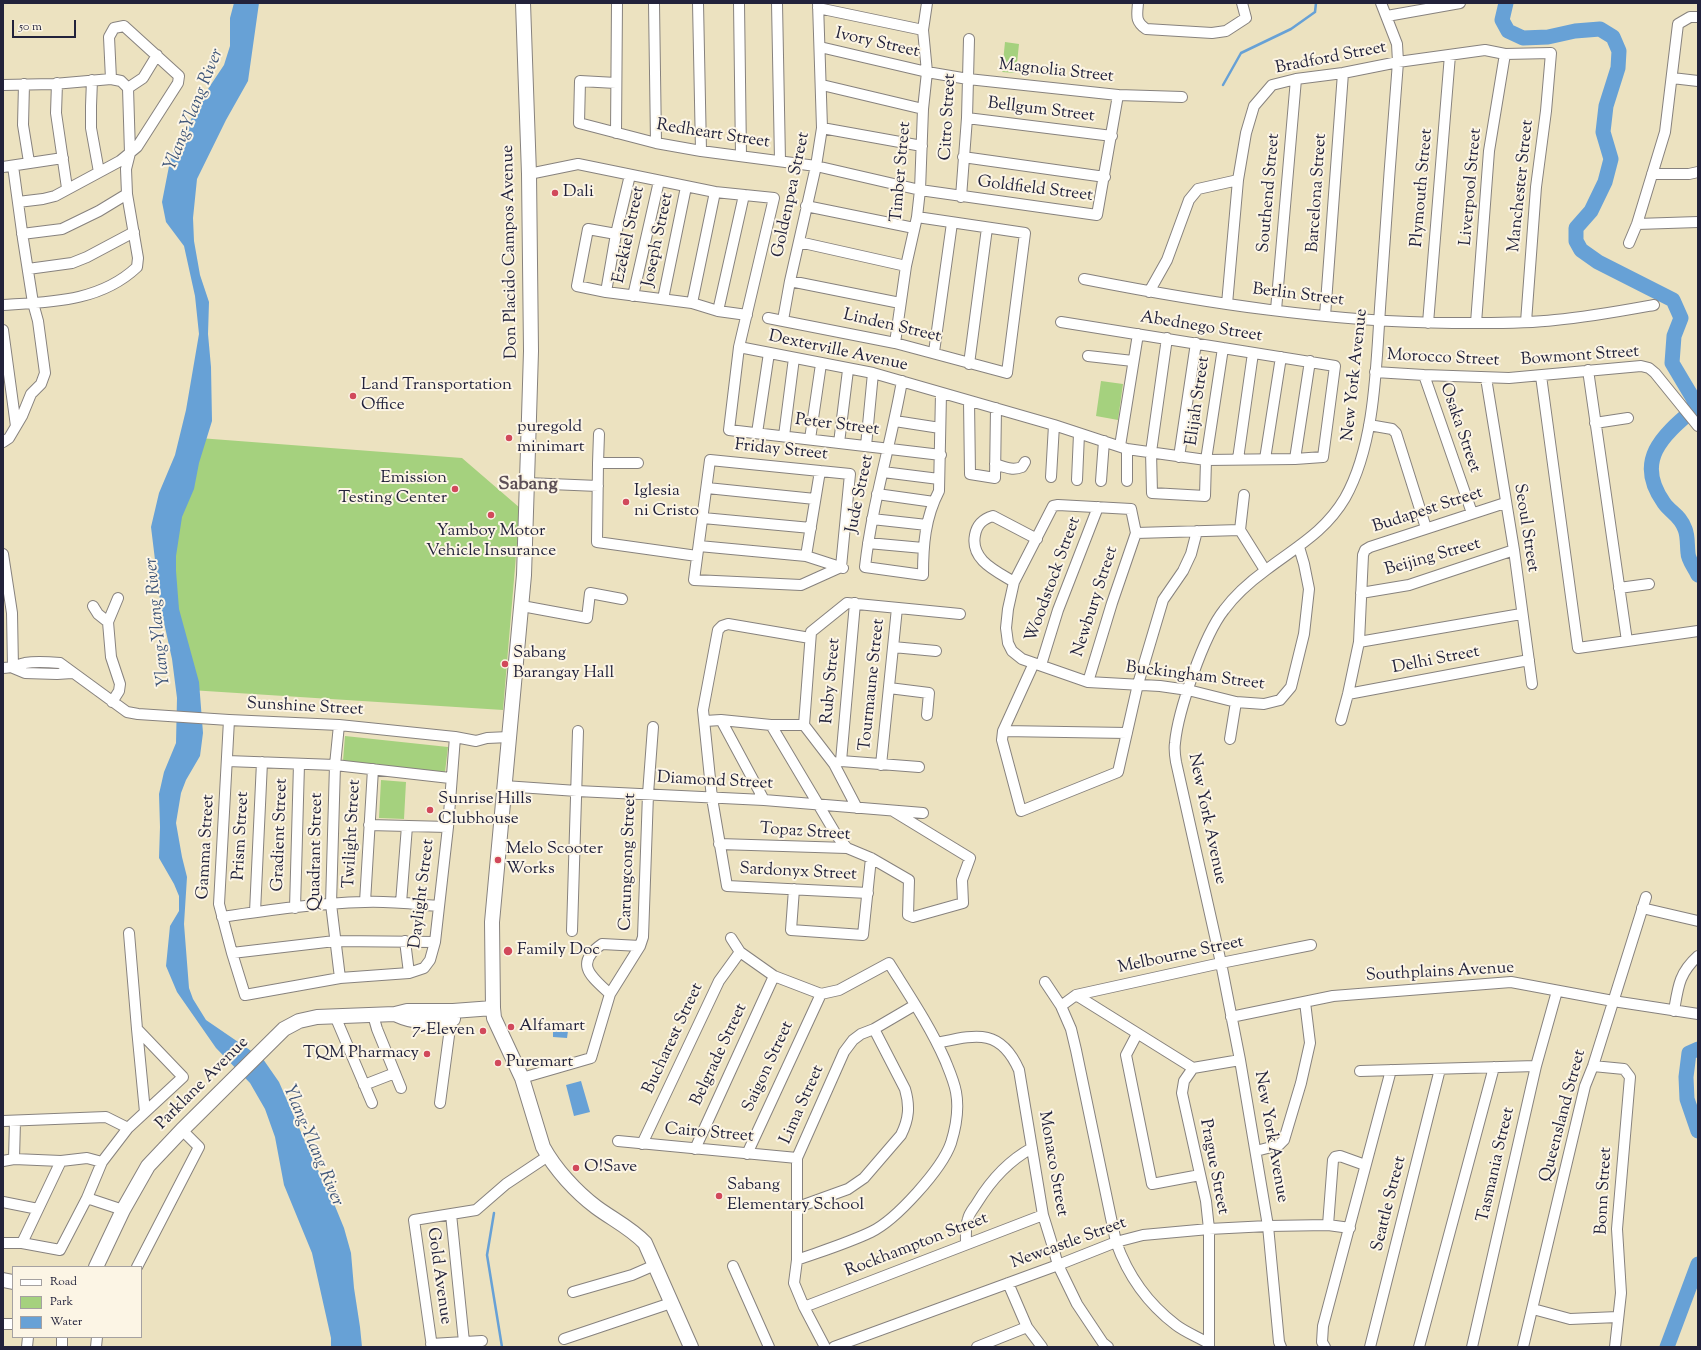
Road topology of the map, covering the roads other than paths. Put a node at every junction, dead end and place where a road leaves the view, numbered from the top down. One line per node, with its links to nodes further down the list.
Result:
1 (523, 3): 58 (main road, Don Placido Campos Avenue)
2 (617, 3): 33 (street)
3 (654, 3): 45 (street)
4 (698, 3): 47 (street)
5 (739, 3): 49 (street)
6 (777, 3): 52 (street)
7 (927, 3): 16 (street, Timber Street)
8 (1138, 3): 9 (street)
9 (1242, 3)
10 (1381, 3): 14 (street, New York Avenue)
11 (1460, 3): 13 (street)
12 (818, 6): 16 (street); 18 (street, Goldenpea Street)
13 (1429, 6): 14 (street)
14 (1387, 16): 23 (street, New York Avenue)
15 (1698, 17): 26 (street)
16 (923, 30): 24 (street, Timber Street)
17 (969, 39): 30 (street, Citro Street)
18 (820, 47): 24 (street, Ivory Street); 36 (street, Goldenpea Street)
19 (1551, 53): 20 (street, Bradford Street); 106 (street, Manchester Street)
20 (1505, 54): 22 (street, Bradford Street); 108 (street, Liverpool Street)
21 (157, 55): 27 (street); 37 (street); 48 (street)
22 (1450, 55): 23 (street, Bradford Street); 107 (street, Plymouth Street)
23 (1398, 62): 25 (street, Bradford Street); 104 (street, New York Avenue)
24 (927, 72): 30 (street, Magnolia Street); 40 (street, Timber Street)
25 (1343, 73): 28 (street, Bradford Street); 101 (street, Barcelona Street)
26 (1672, 78): 31 (street); 59 (street)
27 (111, 79): 29 (street); 37 (street)
28 (1296, 79): 62 (street, Bradford Street); 98 (street, Southend Street)
29 (92, 80): 32 (street); 56 (street)
30 (968, 80): 38 (street, Magnolia Street); 41 (street, Citro Street)
31 (1698, 81)
32 (57, 83): 34 (street); 51 (street)
33 (616, 83): 43 (street); 43 (street, Redheart Street)
34 (24, 84): 35 (street); 53 (street)
35 (3, 85)
36 (822, 85): 40 (street); 42 (street, Goldenpea Street)
37 (128, 88): 48 (street)
38 (1118, 95): 39 (street, Magnolia Street); 44 (street, Goldfield Street)
39 (1182, 97)
40 (923, 110): 46 (street, Timber Street)
41 (967, 118): 44 (street, Bellgum Street); 50 (street, Citro Street)
42 (822, 128): 46 (street); 55 (street, Goldenpea Street)
43 (616, 133): 45 (street, Redheart Street)
44 (1112, 136): 61 (street, Goldfield Street)
45 (656, 143): 47 (street, Redheart Street)
46 (922, 146): 66 (street, Timber Street)
47 (701, 151): 49 (street, Redheart Street)
48 (130, 153): 56 (street); 68 (street)
49 (741, 156): 52 (street, Redheart Street)
50 (963, 157): 61 (street); 70 (street, Citro Street)
51 (63, 158): 53 (street); 65 (street)
52 (780, 161): 55 (street, Redheart Street)
53 (29, 162): 54 (street)
54 (8, 166): 71 (street)
55 (816, 166): 66 (street, Redheart Street); 72 (street, Goldenpea Street)
56 (99, 172): 65 (street)
57 (1698, 172): 59 (street)
58 (529, 174): 60 (street); 176 (main road, Don Placido Campos Avenue)
59 (1652, 174): 76 (street)
60 (630, 175): 63 (street); 81 (street)
61 (1105, 177): 70 (street, Goldfield Street)
62 (1238, 180): 89 (street); 95 (street, Bradford Street)
63 (658, 181): 64 (street); 90 (street, Ezekiel Street)
64 (686, 187): 67 (street); 91 (street, Joseph Street)
65 (67, 188): 71 (street)
66 (920, 190): 70 (street, Goldfield Street); 73 (street, Timber Street)
67 (714, 192): 69 (street); 93 (street)
68 (128, 194): 79 (street); 80 (street)
69 (744, 195): 99 (street); 100 (street)
70 (961, 197)
71 (18, 202): 80 (street)
72 (806, 206): 77 (street); 82 (street, Goldenpea Street)
73 (917, 217): 75 (street); 77 (street, Timber Street)
74 (1698, 222): 76 (street)
75 (952, 223): 78 (street); 116 (street)
76 (1637, 224): 83 (street)
77 (914, 228): 84 (street, Timber Street)
78 (987, 228): 125 (street); 125 (street, Linden Street)
79 (134, 232): 85 (street); 92 (street)
80 (22, 234): 85 (street)
81 (616, 234): 88 (street); 88 (street)
82 (799, 242): 84 (street); 87 (street, Goldenpea Street)
83 (1629, 244)
84 (906, 266): 94 (street, Timber Street)
85 (28, 269): 92 (street)
86 (1084, 279): 89 (street, Berlin Street)
87 (790, 281): 94 (street); 103 (street, Goldenpea Street)
88 (606, 292): 90 (street)
89 (1148, 292): 95 (street, Berlin Street)
90 (633, 296): 91 (street)
91 (663, 299): 93 (street)
92 (33, 303): 96 (street); 143 (street)
93 (692, 303): 99 (street)
94 (900, 304): 112 (street, Timber Street)
95 (1227, 304): 98 (street, Berlin Street)
96 (3, 305)
97 (1654, 305): 106 (street, Berlin Street)
98 (1276, 310): 101 (street, Berlin Street)
99 (718, 311): 100 (street)
100 (747, 315): 114 (street)
101 (1325, 316): 104 (street, Berlin Street)
102 (768, 318): 103 (street, Linden Street)
103 (783, 320): 112 (street, Linden Street)
104 (1379, 321): 107 (street, Berlin Street); 128 (street, New York Avenue)
105 (1061, 322): 110 (street, Abednego Street)
106 (1526, 322): 108 (street, Berlin Street)
107 (1428, 323): 108 (street, Berlin Street)
108 (1476, 323)
109 (3, 330): 143 (street)
110 (1138, 334): 111 (street, Abednego Street); 122 (street)
111 (1167, 338): 113 (street, Abednego Street); 157 (street)
112 (895, 343): 116 (street, Linden Street)
113 (1196, 343): 115 (street, Abednego Street); 159 (street)
114 (739, 347): 117 (street, Dexterville Avenue); 147 (street, Peter Street)
115 (1223, 348): 118 (street, Abednego Street); 164 (street, Elijah Street)
116 (934, 352): 125 (street, Linden Street)
117 (769, 353): 121 (street, Dexterville Avenue); 147 (street)
118 (1253, 354): 120 (street, Abednego Street); 161 (street)
119 (1088, 356): 122 (street)
120 (1281, 357): 123 (street, Abednego Street); 162 (street)
121 (794, 358): 124 (street, Dexterville Avenue); 149 (street)
122 (1133, 361): 155 (street)
123 (1310, 361): 160 (street, Abednego Street); 163 (street)
124 (821, 364): 126 (street, Dexterville Avenue); 150 (street)
125 (969, 364)
126 (848, 370): 129 (street, Dexterville Avenue); 153 (street)
127 (1588, 370): 131 (street, Bowmont Street); 140 (street); 144 (street, Bowmont Street)
128 (1375, 372): 130 (street, Morocco Street); 142 (street, New York Avenue)
129 (873, 374): 134 (street, Dexterville Avenue); 154 (street)
130 (1424, 376): 132 (street, Morocco Street); 185 (street, Osaka Street)
131 (1540, 376): 133 (street, Bowmont Street); 221 (street)
132 (1486, 378): 133 (street, Morocco Street); 183 (street, Seoul Street)
133 (1509, 378)
134 (902, 381): 135 (street, Dexterville Avenue); 139 (street, Jude Street)
135 (941, 393): 136 (street, Dexterville Avenue); 145 (street)
136 (969, 401): 137 (street, Dexterville Avenue); 168 (street)
137 (996, 408): 141 (street, Dexterville Avenue); 168 (street)
138 (1628, 418): 140 (street)
139 (895, 421): 145 (street); 156 (street, Jude Street)
140 (1595, 423): 207 (street)
141 (1054, 425): 148 (street, Dexterville Avenue); 171 (street)
142 (1369, 425): 190 (street); 197 (street, New York Avenue)
143 (16, 426): 152 (street)
144 (1698, 426)
145 (940, 428): 158 (street)
146 (599, 434): 165 (street)
147 (758, 434): 149 (street, Peter Street)
148 (1079, 434): 151 (street, Dexterville Avenue); 173 (street)
149 (784, 436): 150 (street, Peter Street)
150 (810, 439): 153 (street, Peter Street)
151 (1104, 441): 155 (street, Dexterville Avenue); 174 (street)
152 (3, 442)
153 (839, 443): 154 (street, Peter Street)
154 (866, 446): 156 (street, Peter Street)
155 (1124, 447): 157 (street, Dexterville Avenue); 175 (street)
156 (887, 448): 158 (street, Peter Street); 170 (street, Jude Street)
157 (1151, 452): 159 (street, Dexterville Avenue); 164 (street, Elijah Street)
158 (941, 455): 172 (street)
159 (1179, 457): 164 (street, Dexterville Avenue)
160 (1323, 457): 163 (street, Dexterville Avenue)
161 (1238, 459): 162 (street, Dexterville Avenue); 164 (street, Dexterville Avenue)
162 (1265, 459): 163 (street, Dexterville Avenue)
163 (1295, 459)
164 (1206, 460)
165 (598, 462): 167 (street); 177 (street)
166 (1024, 462): 168 (street)
167 (638, 463)
168 (995, 464)
169 (820, 471): 178 (street, Friday Street); 181 (street); 203 (street, Friday Street)
170 (883, 472): 172 (street); 179 (street, Jude Street)
171 (1051, 478)
172 (939, 479): 182 (street)
173 (1077, 480)
174 (1101, 481)
175 (1127, 481)
176 (527, 483): 177 (street); 213 (main road, Don Placido Campos Avenue)
177 (598, 486): 201 (street)
178 (707, 488): 181 (street); 186 (street)
179 (878, 494): 182 (street); 187 (street, Jude Street)
180 (1244, 495): 191 (street)
181 (816, 499): 189 (street)
182 (934, 502): 188 (street)
183 (1505, 503): 185 (street, Budapest Street); 199 (street, Seoul Street)
184 (1098, 507): 193 (street); 194 (street, Buckingham Street); 226 (street, Woodstock Street)
185 (1472, 513): 190 (street, Budapest Street)
186 (703, 518): 189 (street); 196 (street)
187 (872, 519): 188 (street); 195 (street, Jude Street)
188 (927, 524): 198 (street)
189 (811, 528): 202 (street)
190 (1426, 528): 208 (street, Budapest Street)
191 (1240, 530): 192 (street); 204 (street)
192 (1197, 531): 193 (street); 230 (street)
193 (1136, 533): 229 (street, Newbury Street)
194 (1036, 539): 205 (street, Buckingham Street); 205 (street)
195 (868, 543): 198 (street); 198 (street, Jude Street)
196 (699, 546): 201 (street); 202 (street)
197 (1299, 547): 204 (street, New York Avenue); 236 (street, Buckingham Street)
198 (923, 548)
199 (1514, 550): 208 (street, Beijing Street); 217 (street, Seoul Street)
200 (3, 554): 215 (street)
201 (697, 556): 203 (street)
202 (806, 556): 203 (street)
203 (844, 568)
204 (1265, 570): 233 (street, New York Avenue)
205 (1014, 582): 226 (street, Buckingham Street)
206 (1649, 584): 207 (street)
207 (1619, 588): 221 (street)
208 (1361, 593): 222 (street, Budapest Street)
209 (118, 598): 218 (street)
210 (622, 599): 213 (street)
211 (855, 603): 214 (street); 220 (street); 254 (street, Ruby Street)
212 (94, 606): 218 (street)
213 (522, 606): 250 (main road, Don Placido Campos Avenue)
214 (897, 608): 216 (street); 223 (street, Tourmaune Street)
215 (7, 614): 227 (street)
216 (960, 614)
217 (1521, 614): 222 (street); 225 (street, Seoul Street)
218 (108, 622): 235 (street)
219 (1698, 631): 221 (street)
220 (810, 638): 241 (street); 244 (street)
221 (1626, 641)
222 (1359, 642): 234 (street, Budapest Street)
223 (893, 647): 224 (street); 232 (street, Tourmaune Street)
224 (936, 651)
225 (1529, 660): 231 (street, Seoul Street); 234 (street, Delhi Street)
226 (1038, 664): 229 (street, Buckingham Street); 246 (street, Woodstock Street)
227 (8, 668): 228 (street); 235 (street, Sunshine Street)
228 (3, 677)
229 (1088, 682): 230 (street, Buckingham Street)
230 (1138, 684): 233 (street, Buckingham Street); 248 (street)
231 (1532, 684)
232 (889, 688): 237 (street); 257 (street, Tourmaune Street)
233 (1188, 690): 236 (street, Buckingham Street); 299 (street, New York Avenue)
234 (1348, 694): 240 (street, Budapest Street)
235 (112, 702): 238 (street, Sunshine Street)
236 (1236, 702): 251 (street)
237 (927, 715)
238 (229, 720): 242 (street, Sunshine Street); 252 (street, Gamma Street)
239 (722, 720): 241 (street); 243 (street); 265 (street)
240 (1341, 720)
241 (704, 721): 264 (street)
242 (339, 725): 249 (street, Sunshine Street); 256 (street, Quadrant Street)
243 (771, 725): 244 (street); 266 (street)
244 (804, 725): 254 (street)
245 (653, 728): 263 (street, Carungcong Street)
246 (1003, 730): 248 (street); 248 (street, Woodstock Street)
247 (578, 731): 262 (street)
248 (1127, 733)
249 (455, 737): 250 (street, Sunshine Street); 260 (street, Daylight Street)
250 (509, 737): 261 (main road, Don Placido Campos Avenue)
251 (1230, 739)
252 (227, 761): 253 (street); 286 (street, Gamma Street)
253 (262, 762): 255 (street); 285 (street, Prism Street)
254 (838, 763): 257 (street); 267 (street)
255 (299, 764): 256 (street); 283 (street, Gradient Street)
256 (335, 765): 259 (street); 281 (street, Quadrant Street)
257 (881, 765): 258 (street)
258 (919, 767)
259 (373, 769): 260 (street); 270 (street, Twilight Street)
260 (450, 778): 272 (street, Daylight Street)
261 (504, 786): 262 (street, Diamond Street); 314 (main road, Don Placido Campos Avenue)
262 (577, 791): 263 (street, Diamond Street); 288 (street)
263 (648, 794): 264 (street, Diamond Street); 295 (street, Carungcong Street)
264 (712, 798): 265 (street, Diamond Street); 273 (street)
265 (764, 800): 266 (street, Diamond Street)
266 (819, 805): 267 (street, Diamond Street); 274 (street)
267 (857, 808): 268 (street, Diamond Street)
268 (893, 811): 269 (street, Diamond Street); 275 (street, Topaz Street)
269 (923, 813)
270 (369, 825): 271 (street); 279 (street, Twilight Street)
271 (407, 826): 272 (street); 280 (street)
272 (448, 827): 282 (street, Daylight Street)
273 (719, 844): 274 (street, Topaz Street); 276 (street, Sardonyx Street)
274 (847, 848): 275 (street, Topaz Street)
275 (871, 858): 277 (street)
276 (794, 888): 277 (street, Sardonyx Street); 277 (street)
277 (868, 893)
278 (1646, 897): 284 (street, Queensland Street)
279 (365, 902): 280 (street); 281 (street)
280 (401, 902): 282 (street)
281 (331, 904): 283 (street); 291 (street, Quadrant Street)
282 (439, 906): 293 (street, Daylight Street)
283 (295, 908): 285 (street)
284 (1642, 908): 287 (street); 309 (street, Queensland Street)
285 (254, 912): 286 (street)
286 (222, 916): 296 (street, Gamma Street)
287 (1698, 921)
288 (572, 931)
289 (128, 933): 320 (street)
290 (731, 938): 297 (street)
291 (335, 941): 292 (street); 296 (street); 302 (street, Quadrant Street)
292 (405, 941): 293 (street); 300 (street)
293 (435, 942): 300 (street, Daylight Street)
294 (1311, 945): 299 (street, Melbourne Street)
295 (640, 946): 305 (street, Carungcong Street); 305 (street)
296 (232, 952): 307 (street, Gamma Street)
297 (740, 952): 301 (street); 344 (street, Bucharest Street)
298 (1698, 956): 313 (street)
299 (1221, 963): 308 (street, Melbourne Street); 319 (street, New York Avenue)
300 (409, 973): 302 (street, Daylight Street)
301 (774, 976): 306 (street); 346 (street, Belgrade Street)
302 (340, 978): 307 (street, Daylight Street)
303 (1045, 982): 312 (street)
304 (1557, 991): 309 (street, Southplains Avenue); 310 (street, Southplains Avenue); 325 (street, Tasmania Street)
305 (610, 994): 333 (street, Carungcong Street)
306 (821, 994): 311 (street); 348 (street, Saigon Street)
307 (245, 995)
308 (1076, 995): 312 (street, Melbourne Street); 322 (street)
309 (1614, 1001): 313 (street, Southplains Avenue); 326 (street, Queensland Street)
310 (1305, 1002): 319 (street, Southplains Avenue); 347 (street)
311 (915, 1005): 321 (street, Lima Street); 323 (street)
312 (1061, 1006): 368 (street)
313 (1674, 1011): 315 (street, Southplains Avenue)
314 (494, 1013): 318 (main road, Parklane Avenue); 333 (main road, Don Placido Campos Avenue)
315 (1698, 1014)
316 (373, 1015): 317 (main road, Parklane Avenue); 318 (main road, Parklane Avenue); 332 (street)
317 (335, 1016): 334 (street); 342 (main road, Parklane Avenue)
318 (452, 1016): 336 (street)
319 (1231, 1017): 324 (street, New York Avenue)
320 (137, 1029): 338 (street); 338 (street)
321 (874, 1029): 350 (street, Lima Street); 359 (street)
322 (1137, 1034): 328 (street); 356 (street)
323 (937, 1043): 345 (street, Monaco Street); 372 (street)
324 (1240, 1060): 328 (street); 347 (street, New York Avenue)
325 (1536, 1066): 327 (street); 401 (street, Tasmania Street)
326 (1593, 1066): 382 (street, Queensland Street); 383 (street, Bonn Street)
327 (1494, 1067): 329 (street); 400 (street)
328 (1193, 1068): 356 (street, Prague Street)
329 (1440, 1069): 330 (street); 399 (street, Seattle Street)
330 (1391, 1070): 331 (street); 355 (street)
331 (1360, 1071)
332 (395, 1073): 334 (street); 335 (street)
333 (522, 1078): 349 (main road, Don Placido Campos Avenue)
334 (364, 1085): 337 (street)
335 (401, 1088)
336 (440, 1103)
337 (372, 1104)
338 (145, 1112): 341 (street)
339 (3, 1121): 340 (street)
340 (15, 1121): 341 (street); 351 (street)
341 (128, 1128): 354 (street)
342 (182, 1130): 361 (main road, Parklane Avenue); 376 (street)
343 (618, 1141): 344 (street, Cairo Street)
344 (642, 1144): 346 (street, Cairo Street)
345 (1032, 1148): 363 (street, Monaco Street); 371 (street)
346 (695, 1149): 348 (street, Cairo Street)
347 (1256, 1151): 365 (street, New York Avenue)
348 (747, 1154): 350 (street, Cairo Street)
349 (548, 1156): 362 (street, Gold Avenue); 373 (main road, Don Placido Campos Avenue)
350 (797, 1158): 359 (street, Lima Street)
351 (14, 1159): 352 (street); 353 (street)
352 (3, 1161)
353 (61, 1161): 354 (street); 360 (street)
354 (102, 1162): 357 (street)
355 (1365, 1165): 364 (street); 366 (street)
356 (1200, 1174): 367 (street, Prague Street)
357 (87, 1198): 361 (street); 370 (street)
358 (3, 1202): 360 (street)
359 (798, 1207): 372 (street, Lima Street)
360 (38, 1208): 370 (street)
361 (123, 1210): 375 (main road, Parklane Avenue)
362 (451, 1214): 387 (street); 388 (street, Gold Avenue)
363 (1043, 1215): 371 (street, Rockhampton Street); 374 (street, Monaco Street)
364 (1328, 1225): 365 (street, Newcastle Street); 366 (street, Newcastle Street)
365 (1268, 1226): 367 (street, Newcastle Street); 397 (street, New York Avenue)
366 (1350, 1228): 398 (street)
367 (1209, 1229): 368 (street, Newcastle Street); 389 (street, Prague Street)
368 (1116, 1242): 374 (street, Newcastle Street); 389 (street)
369 (3, 1243): 370 (street)
370 (22, 1243)
371 (966, 1244): 381 (street, Rockhampton Street)
372 (797, 1260): 381 (street, Lima Street)
373 (654, 1265): 379 (street); 380 (main road, Don Placido Campos Avenue)
374 (1058, 1265): 378 (street, Newcastle Street); 396 (street, Monaco Street)
375 (96, 1266)
376 (138, 1266)
377 (733, 1266): 391 (street)
378 (1008, 1283): 384 (street); 393 (street, Newcastle Street)
379 (573, 1292)
380 (671, 1303): 385 (street); 390 (main road, Don Placido Campos Avenue)
381 (804, 1307): 392 (street, Lima Street)
382 (1533, 1309): 383 (street); 402 (street, Queensland Street)
383 (1618, 1317): 403 (street, Bonn Street)
384 (1027, 1327): 394 (street); 395 (street)
385 (564, 1339)
386 (482, 1341): 387 (street)
387 (464, 1342): 388 (street)
388 (432, 1345)
389 (1209, 1345)
390 (691, 1347)
391 (769, 1347)
392 (825, 1347)
393 (834, 1347)
394 (977, 1347)
395 (1042, 1347)
396 (1108, 1347)
397 (1281, 1347)
398 (1325, 1347)
399 (1370, 1347)
400 (1419, 1347)
401 (1472, 1347)
402 (1523, 1347)
403 (1615, 1347)

